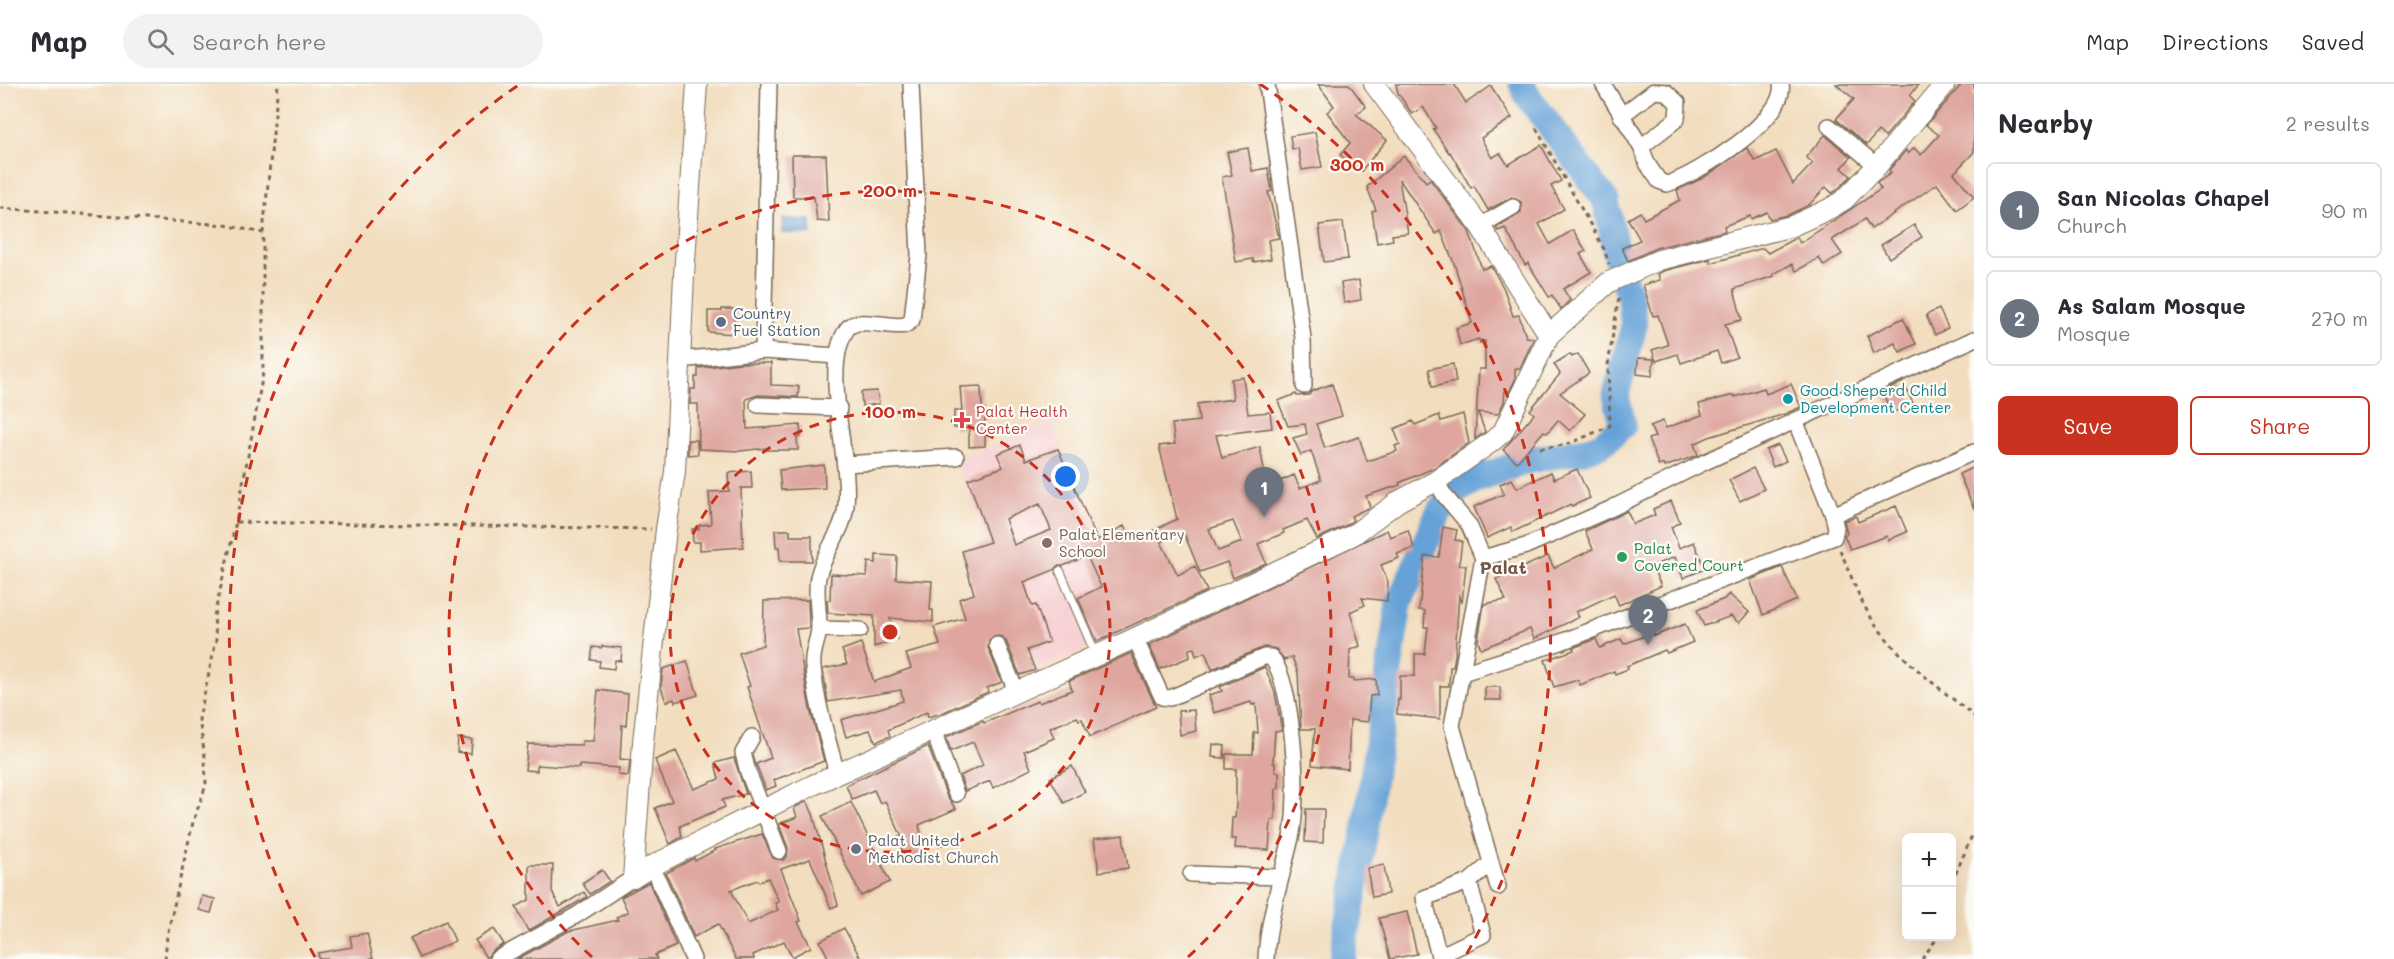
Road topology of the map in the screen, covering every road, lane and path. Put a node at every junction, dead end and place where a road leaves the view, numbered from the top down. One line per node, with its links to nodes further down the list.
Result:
1 (278, 84): 17 (path)
2 (697, 84): 22 (street)
3 (769, 84): 20 (street)
4 (910, 84): 21 (street)
5 (1267, 84): 23 (street)
6 (1374, 84): 16 (street)
7 (1603, 84): 10 (street)
8 (1781, 84): 12 (street)
9 (1945, 84): 13 (street)
10 (1621, 116): 12 (street); 12 (street)
11 (1830, 126): 13 (street)
12 (1641, 147)
13 (1876, 166): 18 (street)
14 (1513, 207): 16 (street)
15 (0, 208): 17 (path)
16 (1480, 226): 18 (street)
17 (263, 233): 32 (path)
18 (1549, 335): 30 (street)
19 (1974, 339): 26 (street)
20 (763, 351): 21 (street); 22 (street)
21 (837, 356): 25 (street)
22 (680, 360): 33 (street)
23 (1304, 386)
24 (758, 405): 25 (street)
25 (839, 408): 29 (street)
26 (1795, 420): 31 (street); 35 (street)
27 (1974, 452): 31 (street)
28 (956, 457): 29 (street)
29 (845, 464): 37 (street)
30 (1439, 488): 35 (street); 39 (street)
31 (1833, 515): 34 (street)
32 (236, 522): 33 (path); 62 (path)
33 (666, 529): 57 (street)
34 (1834, 537): 42 (street); 44 (path)
35 (1483, 558): 42 (street)
36 (1060, 571): 41 (lane)
37 (819, 629): 38 (street); 47 (street)
38 (860, 630)
39 (1135, 638): 41 (street); 56 (street)
40 (997, 645): 43 (street)
41 (1096, 655): 43 (street)
42 (1462, 673): 52 (street)
43 (1016, 692): 45 (street)
44 (1974, 716)
45 (933, 730): 47 (street); 48 (street)
46 (752, 737): 49 (street)
47 (837, 774): 49 (street)
48 (956, 794)
49 (762, 810): 51 (street); 53 (street)
50 (1974, 831): 54 (path)
51 (779, 851)
52 (1491, 863): 58 (street); 59 (street)
53 (652, 866): 57 (street); 64 (street)
54 (1956, 873)
55 (1191, 874): 56 (street)
56 (1281, 877): 65 (street)
57 (633, 878): 63 (street)
58 (1469, 882): 61 (street); 61 (street)
59 (1498, 887)
60 (1935, 941): 66 (path)
61 (1437, 957)
62 (165, 959)
63 (497, 959)
64 (693, 959)
65 (1266, 959)
66 (1922, 959)

